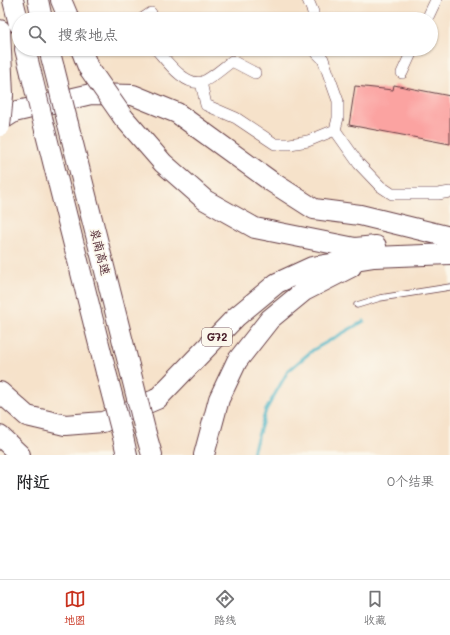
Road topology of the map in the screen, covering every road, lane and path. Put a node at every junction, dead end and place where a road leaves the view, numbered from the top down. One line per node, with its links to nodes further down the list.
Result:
1 (13, 0): 6 (highway)
2 (38, 0): 7 (highway)
3 (61, 0): 8 (highway)
4 (308, 0): 9 (street)
5 (436, 0): 10 (street)
6 (16, 12)
7 (41, 12)
8 (66, 12)
9 (312, 12)
10 (430, 12)
11 (0, 30): 22 (highway, bridge)
12 (27, 56): 30 (highway, 泉南高速, bridge)
13 (162, 56): 20 (street)
14 (320, 56): 23 (street)
15 (410, 56): 19 (street)
16 (52, 58): 32 (highway, 泉南高速, bridge)
17 (84, 58): 25 (highway, bridge)
18 (255, 73): 20 (street)
19 (402, 73)
20 (201, 82): 23 (street)
21 (0, 121): 25 (highway)
22 (0, 126)
23 (335, 130): 24 (street)
24 (450, 192)
25 (449, 246): 28 (highway, G72); 33 (highway, G72)
26 (450, 287): 27 (lane)
27 (357, 305)
28 (0, 392)
29 (0, 436): 31 (highway)
30 (125, 446)
31 (20, 455)
32 (152, 455)
33 (204, 455)

